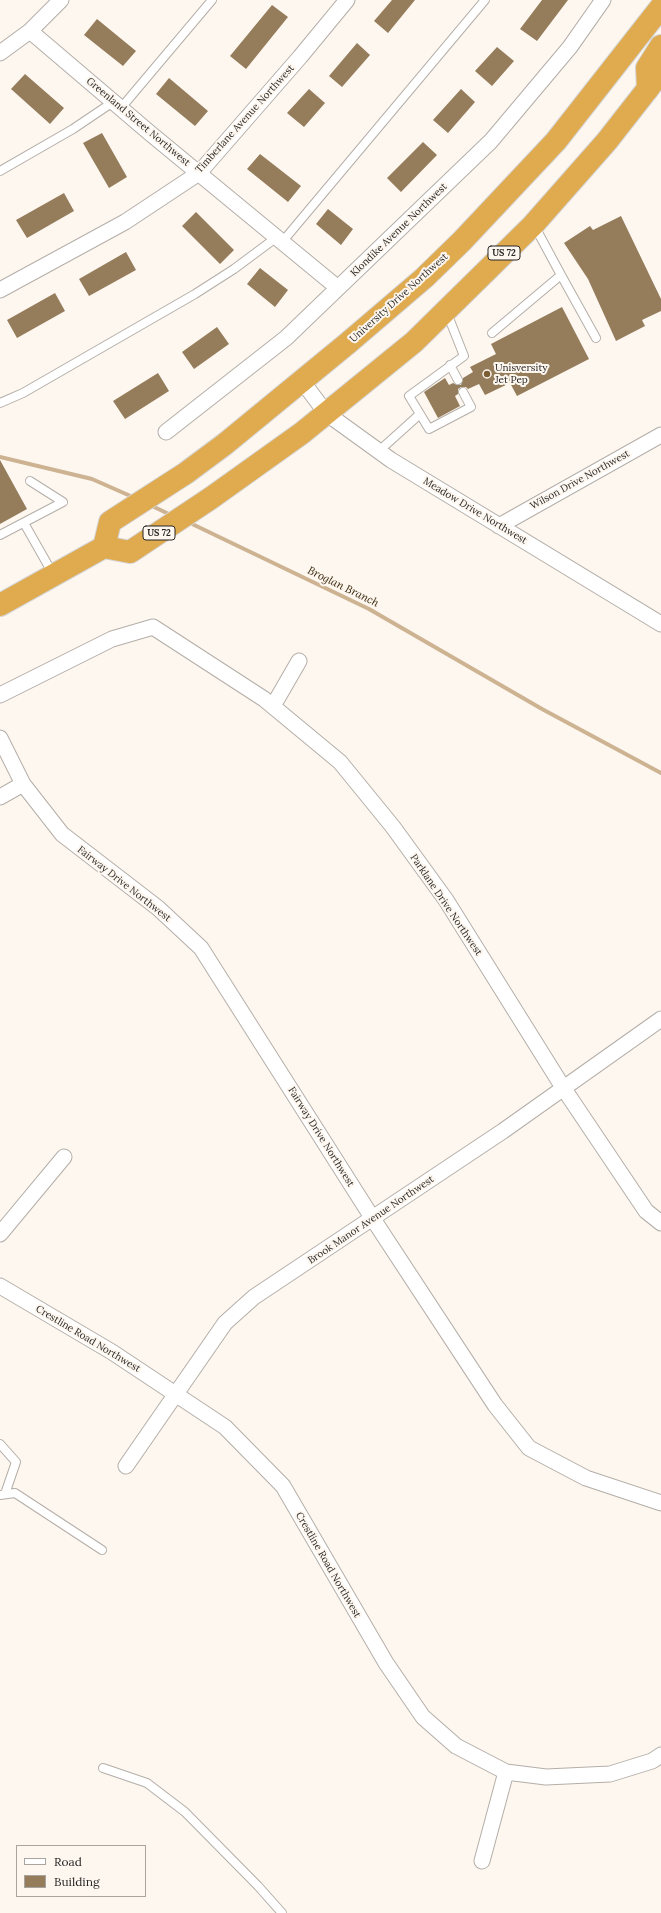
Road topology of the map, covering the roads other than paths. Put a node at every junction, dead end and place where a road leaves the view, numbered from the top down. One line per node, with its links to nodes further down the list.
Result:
1 (62, 0): 7 (street)
2 (212, 0): 11 (lane)
3 (347, 0): 13 (street, Timberlane Avenue Northwest)
4 (485, 0): 15 (lane)
5 (603, 0): 17 (street, Klondike Avenue Northwest)
6 (661, 7): 24 (highway, University Drive Northwest)
7 (30, 31): 9 (street); 11 (street, Greenland Street Northwest)
8 (661, 46): 10 (highway)
9 (0, 53)
10 (655, 80): 14 (highway, US 72)
11 (117, 105): 12 (lane); 13 (street, Greenland Street Northwest)
12 (0, 171)
13 (199, 173): 15 (street, Greenland Street Northwest); 18 (street, Timberlane Avenue Northwest)
14 (533, 225): 16 (lane); 19 (highway, US 72)
15 (280, 239): 17 (street, Greenland Street Northwest); 26 (lane)
16 (561, 275): 20 (lane); 21 (lane)
17 (338, 288): 29 (street, Klondike Avenue Northwest)
18 (0, 290)
19 (446, 310): 22 (lane); 27 (highway, US 72)
20 (492, 333)
21 (596, 338)
22 (450, 366): 23 (lane); 28 (lane)
23 (458, 380)
24 (302, 381): 27 (street, Meadow Drive Northwest); 36 (highway, University Drive Northwest)
25 (463, 392): 28 (lane)
26 (0, 404)
27 (326, 413): 31 (street, Meadow Drive Northwest); 36 (highway, US 72)
28 (420, 414): 31 (lane)
29 (166, 432)
30 (661, 435): 34 (street, Wilson Drive Northwest)
31 (380, 450): 34 (street, Meadow Drive Northwest)
32 (30, 481): 33 (lane)
33 (24, 523): 35 (lane); 37 (lane)
34 (499, 526): 39 (street, Meadow Drive Northwest)
35 (0, 536)
36 (104, 547): 37 (highway)
37 (54, 575): 38 (highway)
38 (0, 605)
39 (661, 624)
40 (299, 661): 42 (street)
41 (0, 695): 42 (street, Parklane Drive Northwest)
42 (273, 706): 47 (street, Parklane Drive Northwest)
43 (0, 738): 44 (street, Fairway Drive Northwest)
44 (23, 784): 45 (street); 49 (street, Fairway Drive Northwest)
45 (0, 796)
46 (661, 1019): 47 (street, Brook Manor Avenue Northwest)
47 (564, 1089): 49 (street, Brook Manor Avenue Northwest); 50 (street, Parklane Drive Northwest)
48 (64, 1157): 51 (street)
49 (373, 1218): 53 (street, Brook Manor Avenue Northwest); 57 (street, Fairway Drive Northwest)
50 (661, 1223)
51 (0, 1234)
52 (0, 1286): 53 (street, Crestline Road Northwest)
53 (175, 1393): 55 (street, Brook Manor Avenue Northwest); 61 (street, Crestline Road Northwest)
54 (0, 1444): 56 (lane)
55 (126, 1466)
56 (2, 1495): 58 (lane)
57 (661, 1503)
58 (102, 1550)
59 (661, 1755): 61 (street, Crestline Road Northwest)
60 (103, 1768): 63 (lane)
61 (506, 1772): 62 (street)
62 (482, 1861)
63 (282, 1913)

